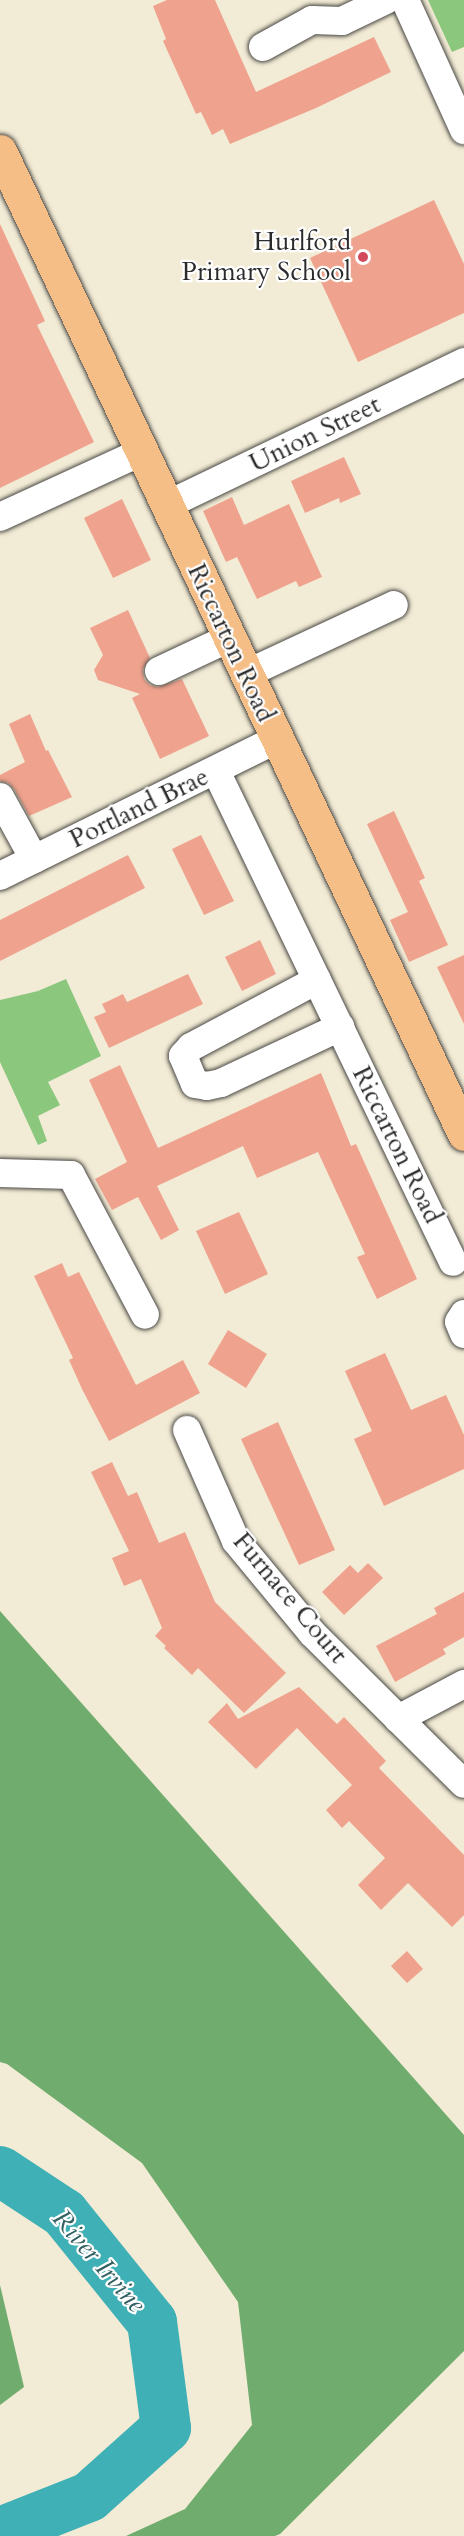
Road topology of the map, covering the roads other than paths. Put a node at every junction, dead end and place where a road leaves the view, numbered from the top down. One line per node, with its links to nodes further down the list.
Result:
1 (386, 0): 3 (street)
2 (405, 0): 4 (street)
3 (263, 47)
4 (464, 130)
5 (0, 152): 7 (main road, Riccarton Road)
6 (464, 362): 8 (street, Union Street)
7 (141, 452): 8 (main road, Riccarton Road); 9 (street)
8 (167, 505): 11 (main road, Riccarton Road)
9 (0, 518)
10 (394, 605): 13 (street)
11 (229, 638): 12 (street); 13 (main road, Riccarton Road)
12 (159, 671)
13 (246, 674): 14 (main road, Riccarton Road)
14 (276, 739): 15 (street, Portland Brae); 21 (main road, Riccarton Road)
15 (216, 771): 17 (street, Portland Brae); 19 (street, Riccarton Road)
16 (0, 797): 17 (street)
17 (34, 859): 18 (street, Portland Brae)
18 (0, 876)
19 (317, 980): 20 (street, Riccarton Road); 20 (street)
20 (340, 1027): 23 (street, Riccarton Road)
21 (464, 1134)
22 (0, 1173): 25 (street)
23 (453, 1262)
24 (464, 1314): 26 (street)
25 (145, 1315)
26 (464, 1334)
27 (187, 1430): 29 (street, Furnace Court)
28 (464, 1684): 29 (street)
29 (398, 1719): 30 (street, Furnace Court)
30 (464, 1784)

